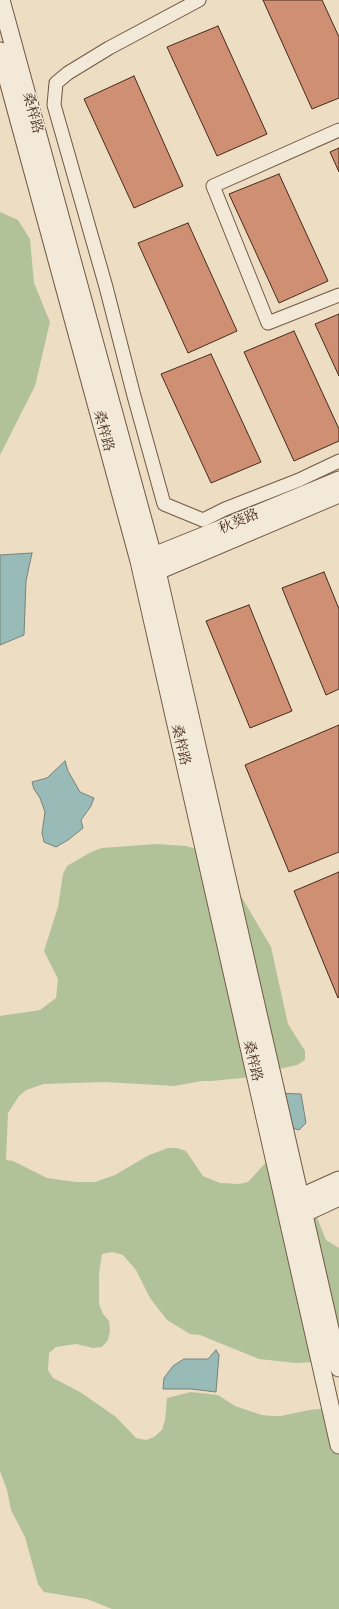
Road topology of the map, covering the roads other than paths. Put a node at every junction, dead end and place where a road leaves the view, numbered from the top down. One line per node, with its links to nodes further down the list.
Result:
1 (1, 0): 9 (street, 桑梓路)
2 (199, 0): 6 (street)
3 (0, 51): 9 (street, 桑梓路)
4 (339, 130): 5 (street)
5 (339, 295)
6 (339, 461)
7 (339, 480): 9 (street, 秋葵路)
8 (339, 494): 9 (street, 秋葵路)
9 (148, 567): 12 (street, 桑梓路)
10 (339, 1180): 12 (street)
11 (339, 1197): 12 (street)
12 (296, 1205): 13 (street, 桑梓路); 14 (street)
13 (339, 1368)
14 (339, 1445)

